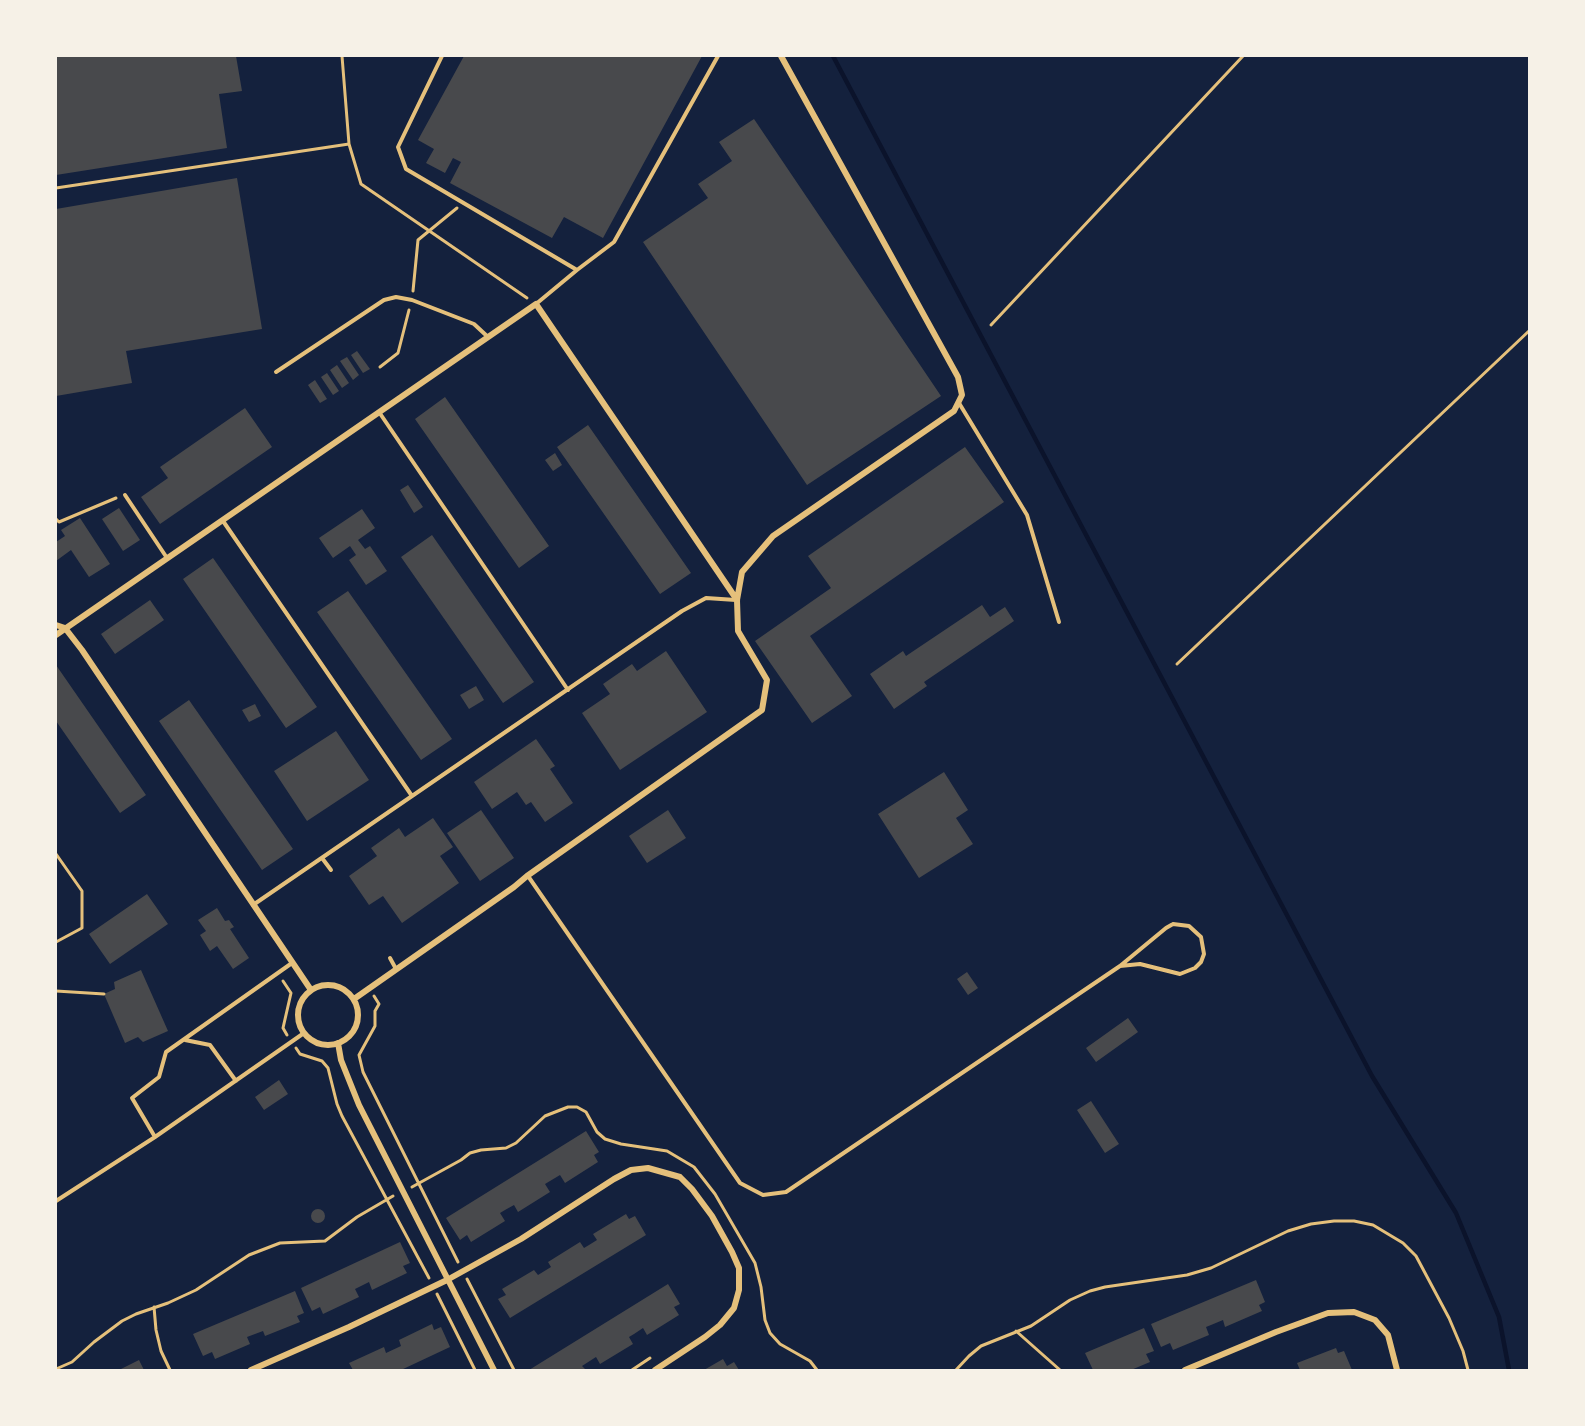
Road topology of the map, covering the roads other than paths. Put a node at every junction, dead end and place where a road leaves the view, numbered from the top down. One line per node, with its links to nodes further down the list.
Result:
1 (442, 56): 4 (lane)
2 (718, 56): 4 (lane)
3 (781, 56): 8 (street)
4 (577, 270): 5 (lane)
5 (536, 304): 6 (street); 13 (street)
6 (488, 337): 7 (lane); 9 (street)
7 (276, 372)
8 (959, 402): 13 (street); 14 (lane)
9 (379, 412): 11 (street); 18 (lane)
10 (125, 495): 12 (lane)
11 (222, 520): 12 (street); 19 (lane)
12 (167, 558): 16 (street)
13 (737, 600): 18 (lane); 22 (street)
14 (1059, 622)
15 (56, 625): 16 (street)
16 (65, 628): 17 (street); 23 (street)
17 (56, 635)
18 (568, 690): 19 (lane)
19 (413, 796): 20 (lane)
20 (322, 858): 21 (lane); 23 (lane)
21 (331, 870)
22 (527, 876): 26 (lane); 27 (street)
23 (253, 905): 25 (street)
24 (390, 958): 27 (lane)
25 (292, 963): 28 (street); 31 (lane)
26 (1120, 966): 26 (lane)
27 (396, 969): 29 (street)
28 (311, 990): 29 (street); 30 (street)
29 (354, 999): 32 (street)
30 (304, 1033): 32 (street); 33 (lane)
31 (184, 1040): 33 (lane); 34 (lane)
32 (338, 1043): 36 (street)
33 (236, 1081): 34 (lane)
34 (155, 1137): 35 (lane)
35 (56, 1201)
36 (447, 1280): 37 (street); 38 (street); 39 (street)
37 (251, 1371)
38 (494, 1371)
39 (655, 1371)
40 (1185, 1371): 41 (street)
41 (1398, 1371)

